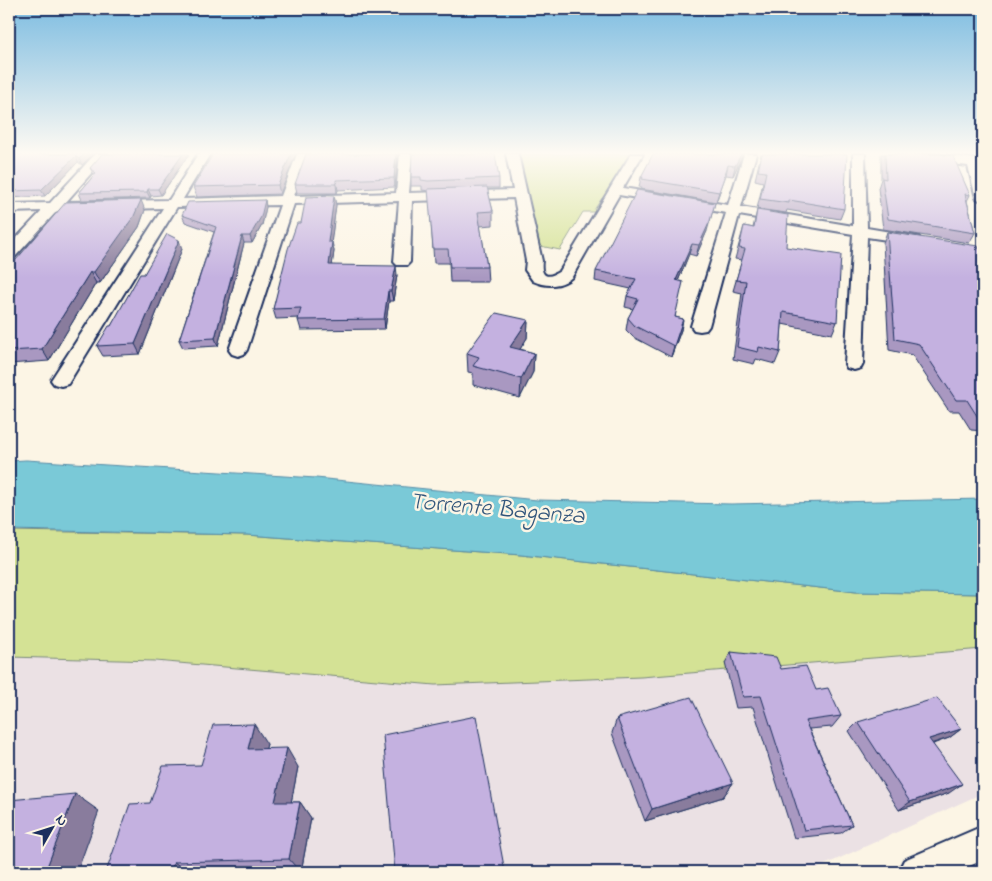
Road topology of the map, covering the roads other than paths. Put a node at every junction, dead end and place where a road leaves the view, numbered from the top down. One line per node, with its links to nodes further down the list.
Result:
1 (64, 195): 13 (street)
2 (178, 195): 12 (street)
3 (289, 195): 11 (street)
4 (477, 195): 10 (street)
5 (520, 195): 6 (street)
6 (614, 195)
7 (641, 195): 15 (street)
8 (738, 195): 15 (street)
9 (860, 195): 16 (street)
10 (404, 197): 11 (street); 19 (street)
11 (287, 201): 12 (street); 21 (street)
12 (172, 204): 13 (street); 23 (street)
13 (53, 207): 14 (street); 18 (street)
14 (9, 208)
15 (733, 210): 16 (street); 20 (street)
16 (860, 232): 17 (street); 22 (street)
17 (926, 242)
18 (9, 255)
19 (402, 262)
20 (700, 326)
21 (238, 350)
22 (854, 364)
23 (61, 380)
24 (983, 843): 25 (street)
25 (916, 872)

